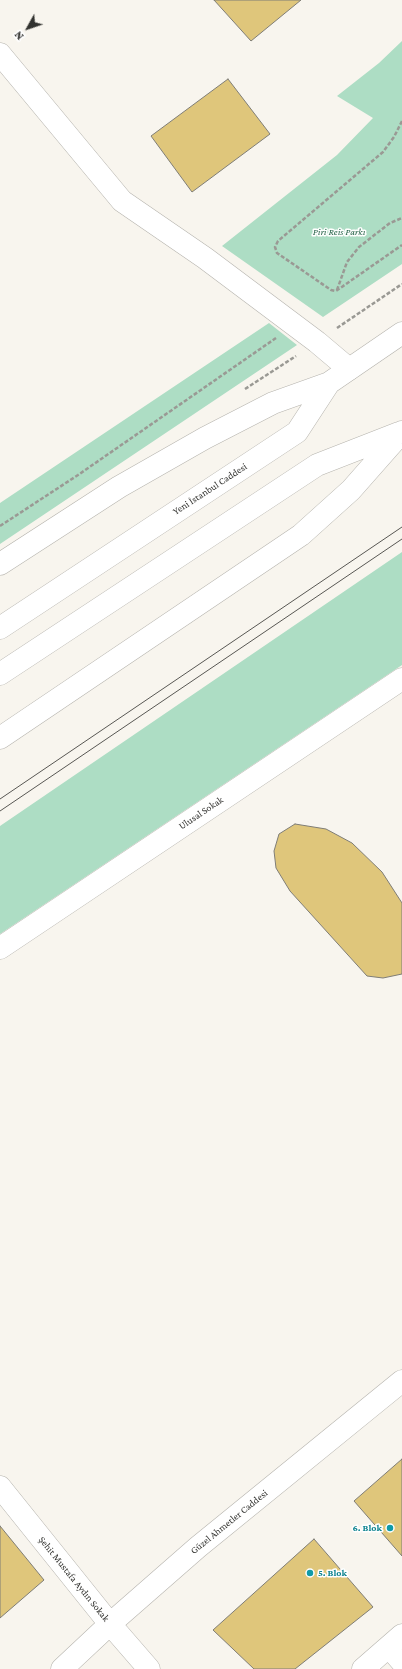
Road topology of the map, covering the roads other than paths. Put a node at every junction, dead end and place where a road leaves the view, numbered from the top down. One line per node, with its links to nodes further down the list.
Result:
1 (0, 54): 3 (main road)
2 (402, 333): 3 (main road, Yeni İstanbul Caddesi)
3 (349, 369): 4 (main road, Yeni İstanbul Caddesi)
4 (329, 383): 6 (main road); 7 (main road, Yeni İstanbul Caddesi)
5 (402, 432): 8 (main road); 10 (main road)
6 (0, 564)
7 (0, 628)
8 (0, 674)
9 (402, 679): 11 (main road, Ulusal Sokak)
10 (0, 738)
11 (0, 948)
12 (402, 1381): 14 (main road, Güzel Ahmetler Caddesi)
13 (0, 1487): 14 (main road, Şehit Mustafa Aydın Sokak)
14 (110, 1624): 16 (main road, Güzel Ahmetler Caddesi); 17 (main road, Şehit Mustafa Aydın Sokak)
15 (398, 1648): 18 (main road)
16 (62, 1669)
17 (149, 1669)
18 (363, 1669)

